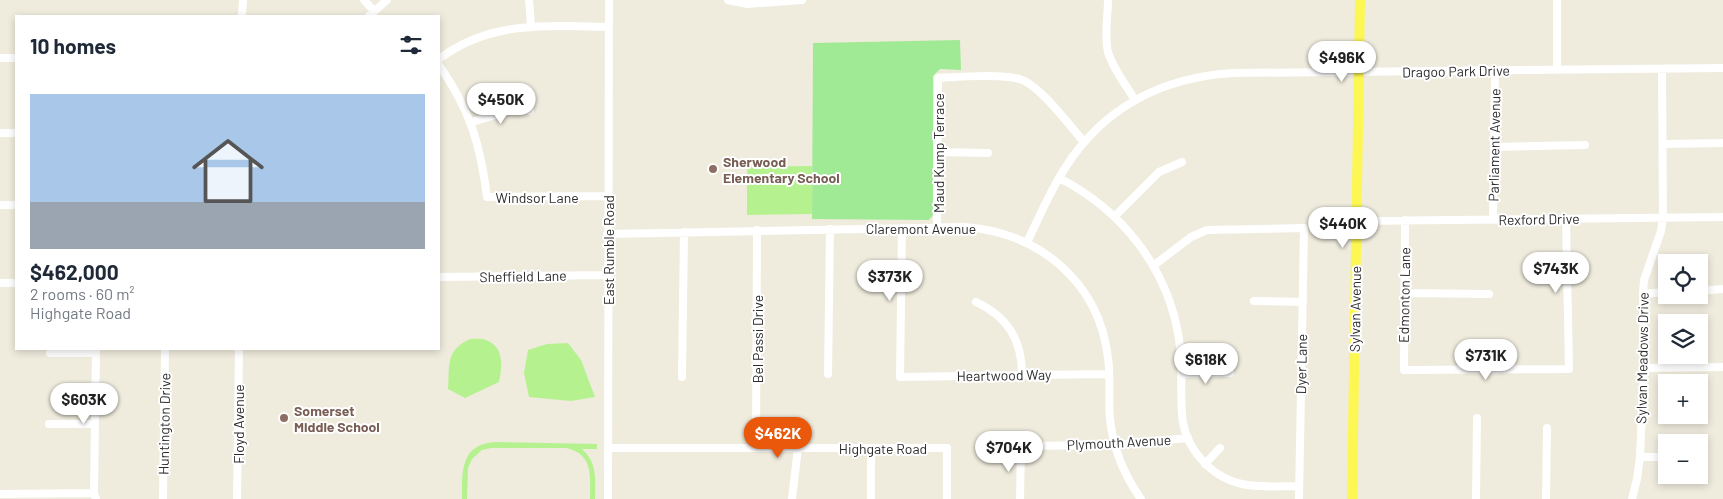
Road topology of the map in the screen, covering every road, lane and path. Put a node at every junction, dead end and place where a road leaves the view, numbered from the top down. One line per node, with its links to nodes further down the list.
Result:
1 (243, 0): 12 (street)
2 (364, 0): 11 (street)
3 (387, 0): 11 (street)
4 (529, 0): 13 (street)
5 (609, 0): 14 (street, East Rumble Road)
6 (728, 0): 7 (street)
7 (802, 0)
8 (1108, 0): 24 (street)
9 (1360, 0): 23 (main road, Sylvan Avenue)
10 (1557, 0): 22 (street)
11 (371, 14)
12 (242, 15)
13 (531, 26): 14 (street); 17 (street)
14 (609, 27): 38 (street, East Rumble Road)
15 (0, 58): 16 (street)
16 (15, 58)
17 (440, 58)
18 (440, 67): 26 (street, Windsor Lane)
19 (1723, 68): 20 (street, Dragoo Park Drive)
20 (1662, 69): 22 (street, Dragoo Park Drive); 31 (street, Sylvan Meadows Drive)
21 (1495, 70): 22 (street, Dragoo Park Drive); 23 (street, Dragoo Park Drive); 33 (street, Parliament Avenue)
22 (1557, 70)
23 (1358, 72): 24 (street, Dragoo Park Drive); 47 (main road, Sylvan Avenue)
24 (1135, 100): 29 (street, Dragoo Park Drive)
25 (530, 111): 26 (street)
26 (472, 122): 38 (street, Windsor Lane)
27 (15, 132): 28 (street)
28 (0, 133)
29 (1084, 142): 34 (street, Maud Kump Terrace); 37 (street, Dragoo Park Drive)
30 (1723, 143): 31 (street)
31 (1663, 144): 42 (street, Sylvan Meadows Drive)
32 (1585, 145): 33 (street)
33 (1494, 146): 46 (street, Parliament Avenue)
34 (938, 152): 35 (street); 48 (street, Maud Kump Terrace)
35 (988, 153)
36 (1182, 162): 41 (street)
37 (1059, 178): 41 (street); 54 (street, Dragoo Park Drive)
38 (608, 196): 53 (street, East Rumble Road)
39 (0, 205): 40 (street)
40 (15, 205)
41 (1115, 216): 55 (street)
42 (1663, 217): 43 (street, Rexford Drive); 44 (street, Rexford Drive); 65 (street, Sylvan Meadows Drive)
43 (1723, 217)
44 (1566, 219): 46 (street, Rexford Drive); 62 (street, Edmonton Lane)
45 (1405, 220): 46 (street, Rexford Drive); 47 (street, Rexford Drive); 62 (street, Edmonton Lane)
46 (1492, 220)
47 (1356, 221): 107 (main road, Sylvan Avenue)
48 (937, 227): 50 (street, Claremont Avenue); 54 (street, Claremont Avenue)
49 (830, 228): 50 (street, Claremont Avenue); 51 (street, Claremont Avenue); 76 (street)
50 (902, 228): 79 (street, Heartwood Way)
51 (758, 230): 52 (street, Claremont Avenue); 88 (street, Bel Passi Drive)
52 (684, 232): 53 (street, Claremont Avenue); 80 (street)
53 (607, 234): 56 (street, East Rumble Road)
54 (1026, 242): 77 (street, Claremont Avenue)
55 (1153, 266): 68 (street, Dyer Lane); 78 (street)
56 (607, 275): 57 (street, Sheffield Lane); 87 (street, East Rumble Road)
57 (440, 277)
58 (0, 283): 59 (street)
59 (15, 283)
60 (1723, 289): 61 (street)
61 (1708, 290)
62 (1404, 293): 64 (street)
63 (1658, 293): 65 (street)
64 (1489, 294)
65 (1642, 294): 74 (street, Sylvan Meadows Drive)
66 (1254, 301): 68 (street)
67 (976, 302): 79 (street)
68 (1303, 302): 95 (street, Dyer Lane)
69 (164, 350): 98 (street, Huntington Drive)
70 (239, 350): 99 (street, Floyd Avenue)
71 (96, 351): 72 (street); 83 (street)
72 (50, 353)
73 (1723, 367): 74 (street)
74 (1644, 368): 92 (street, Sylvan Meadows Drive)
75 (1230, 373): 78 (street)
76 (828, 374)
77 (1109, 374): 79 (street, Heartwood Way); 86 (street, Claremont Avenue)
78 (1182, 374): 85 (street)
79 (1022, 375)
80 (682, 377)
81 (1477, 418): 108 (street)
82 (50, 424): 83 (street)
83 (95, 424): 97 (street)
84 (1547, 428): 109 (street)
85 (1188, 438): 86 (street, Plymouth Avenue); 94 (street)
86 (1115, 445): 104 (street, Plymouth Avenue); 105 (street, Claremont Avenue)
87 (609, 448): 88 (street, Highgate Road); 100 (street, East Rumble Road)
88 (756, 448): 89 (street, Highgate Road)
89 (798, 448): 91 (street, Highgate Road); 101 (street)
90 (1220, 448): 94 (street)
91 (871, 449): 102 (street); 103 (street, Highgate Road)
92 (1640, 457): 93 (street); 110 (street, Sylvan Meadows Drive)
93 (1658, 457)
94 (1206, 464): 95 (street)
95 (1299, 486): 106 (street, Dyer Lane)
96 (0, 494): 97 (street)
97 (95, 496)
98 (163, 499)
99 (237, 499)
100 (608, 499)
101 (792, 499)
102 (871, 499)
103 (947, 499)
104 (1020, 499)
105 (1141, 499)
106 (1299, 499)
107 (1352, 499)
108 (1476, 499)
109 (1546, 499)
110 (1632, 499)

